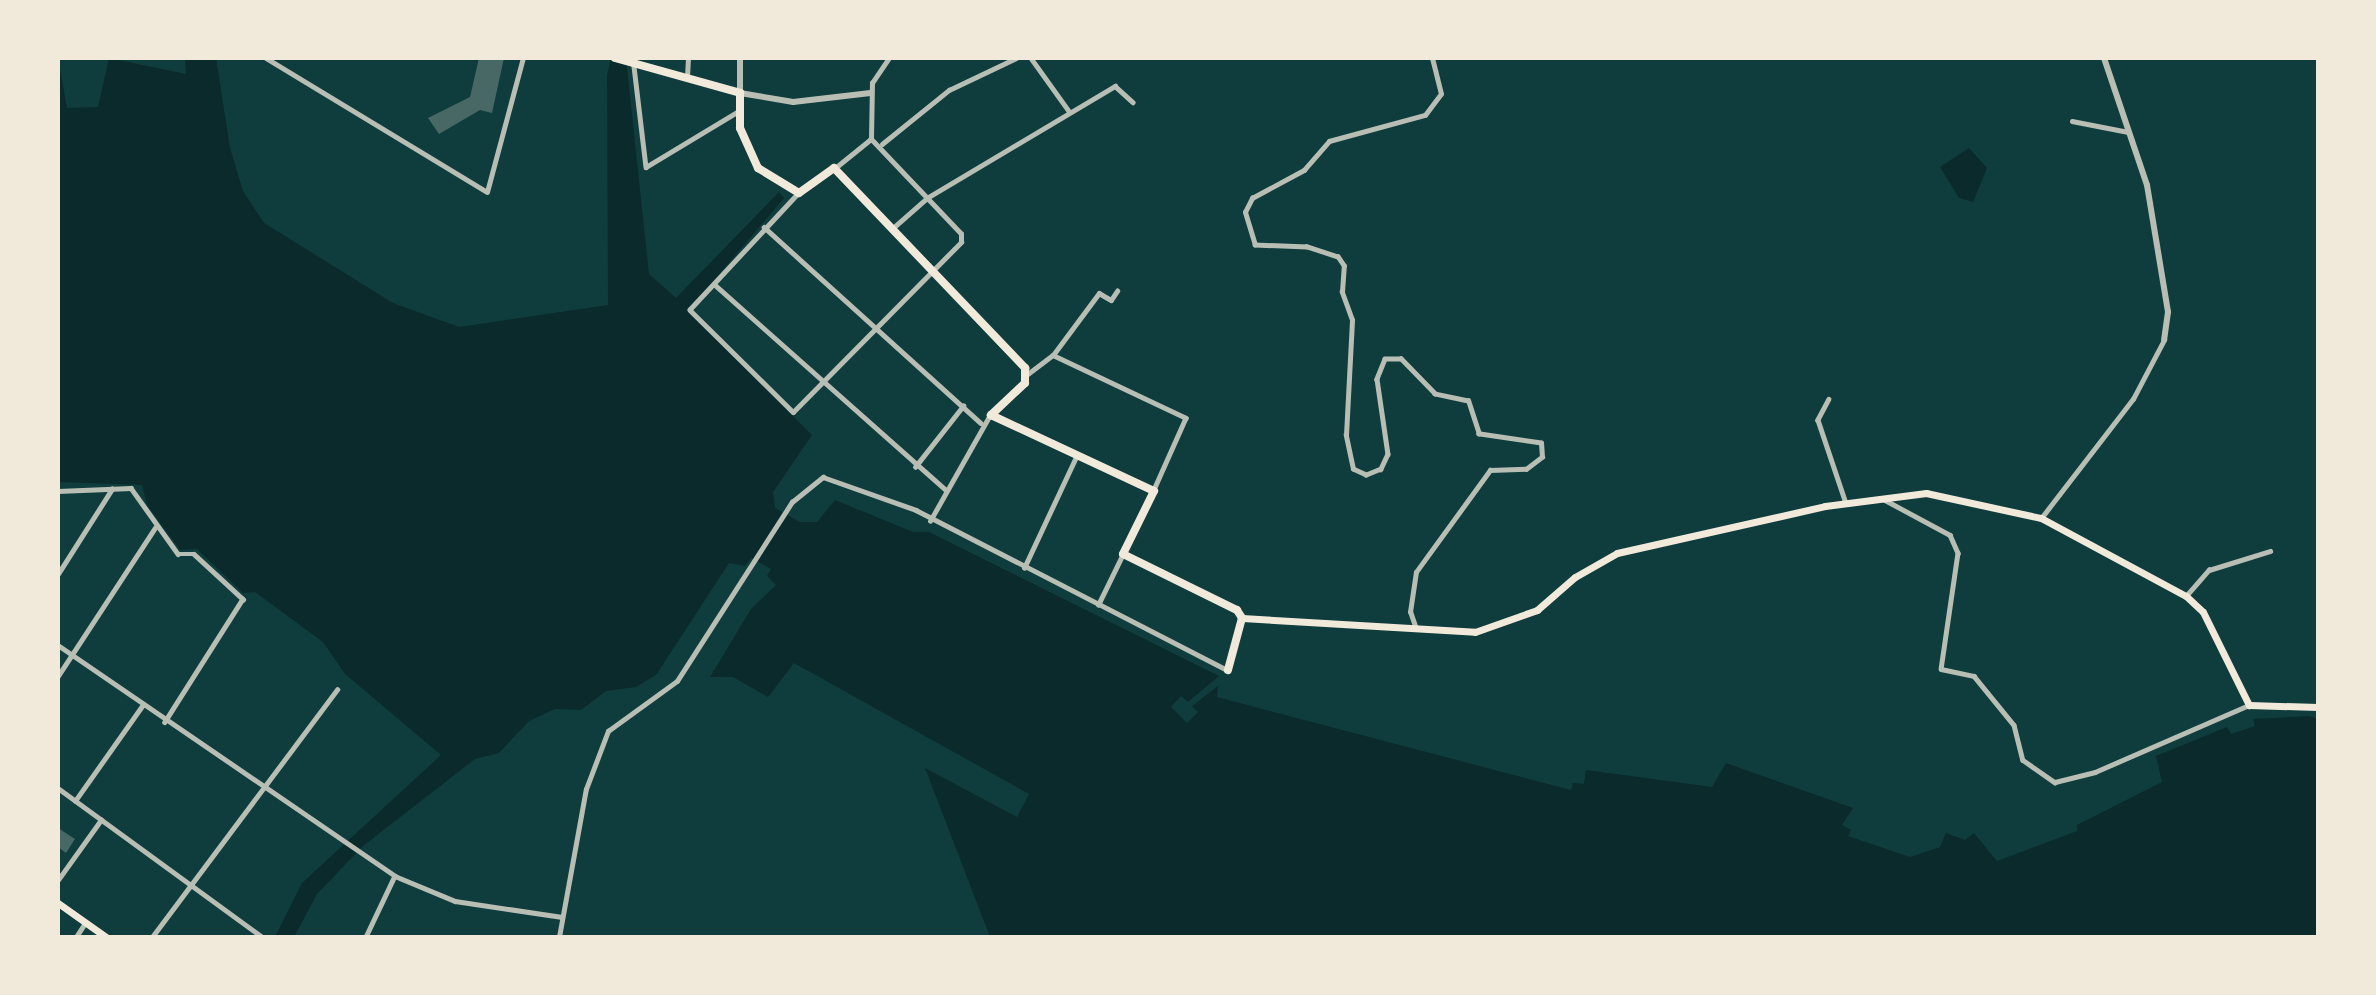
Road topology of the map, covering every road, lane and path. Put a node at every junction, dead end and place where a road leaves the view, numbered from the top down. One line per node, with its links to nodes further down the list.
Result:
1 (266, 58): 2 (street)
2 (523, 58)
3 (615, 58): 15 (highway)
4 (688, 58): 16 (street)
5 (740, 58): 17 (street)
6 (889, 58): 18 (street)
7 (1016, 58): 25 (street)
8 (1031, 58): 20 (street)
9 (1102, 58): 10 (street)
10 (1133, 58)
11 (1219, 58): 12 (street)
12 (1246, 58)
13 (1432, 58): 61 (street)
14 (2104, 58): 23 (street)
15 (631, 61): 16 (highway); 21 (street)
16 (687, 77): 17 (highway)
17 (740, 93): 18 (street); 21 (highway)
18 (870, 93): 24 (street)
19 (1133, 102): 20 (street)
20 (1069, 111): 28 (street)
21 (737, 112): 27 (highway)
22 (2071, 121): 23 (street)
23 (2129, 132): 35 (street)
24 (871, 139): 25 (street); 26 (street)
25 (882, 144): 28 (street)
26 (834, 168): 27 (highway); 30 (highway)
27 (799, 193): 29 (street)
28 (927, 198): 30 (street); 31 (street)
29 (764, 227): 32 (street); 34 (street)
30 (892, 229): 31 (highway)
31 (930, 270): 34 (street); 37 (highway)
32 (714, 284): 38 (street); 38 (street)
33 (1117, 292): 36 (street)
34 (874, 325): 38 (street); 40 (street)
35 (2164, 340): 51 (street)
36 (1053, 355): 37 (street); 48 (street)
37 (1025, 376): 41 (highway)
38 (820, 383): 44 (street)
39 (1829, 399): 50 (street)
40 (963, 406): 42 (street); 44 (street)
41 (991, 415): 42 (street); 43 (highway)
42 (981, 423): 46 (street)
43 (1077, 455): 48 (highway); 56 (street)
44 (915, 467): 46 (street)
45 (112, 488): 47 (street); 53 (street); 57 (street)
46 (945, 489): 52 (street)
47 (58, 491)
48 (1154, 491): 55 (highway)
49 (1882, 497): 50 (main road); 51 (main road); 67 (street)
50 (1846, 502): 61 (main road)
51 (2041, 518): 58 (main road)
52 (930, 521): 56 (street); 79 (street)
53 (155, 528): 63 (street); 70 (street)
54 (2270, 551): 58 (street)
55 (1123, 554): 59 (street); 60 (highway)
56 (1024, 568): 59 (street)
57 (58, 574)
58 (2186, 596): 67 (main road)
59 (1098, 605): 64 (street)
60 (1242, 618): 61 (main road); 64 (highway)
61 (1416, 630)
62 (58, 645): 63 (street)
63 (72, 655): 65 (street); 68 (street)
64 (1228, 670)
65 (58, 676)
66 (337, 690): 72 (street)
67 (2249, 705): 69 (main road)
68 (142, 706): 70 (street); 73 (street)
69 (2318, 707)
70 (165, 722): 72 (street)
71 (58, 788): 73 (street)
72 (261, 790): 75 (street); 77 (street)
73 (75, 801): 74 (street)
74 (101, 820): 76 (street); 77 (street)
75 (395, 876): 79 (street); 85 (street)
76 (58, 880)
77 (190, 886): 83 (street); 84 (street)
78 (58, 903): 80 (main road)
79 (562, 917): 86 (street)
80 (85, 923): 81 (street); 82 (main road)
81 (76, 937)
82 (106, 937)
83 (152, 937)
84 (262, 937)
85 (366, 937)
86 (559, 937)

